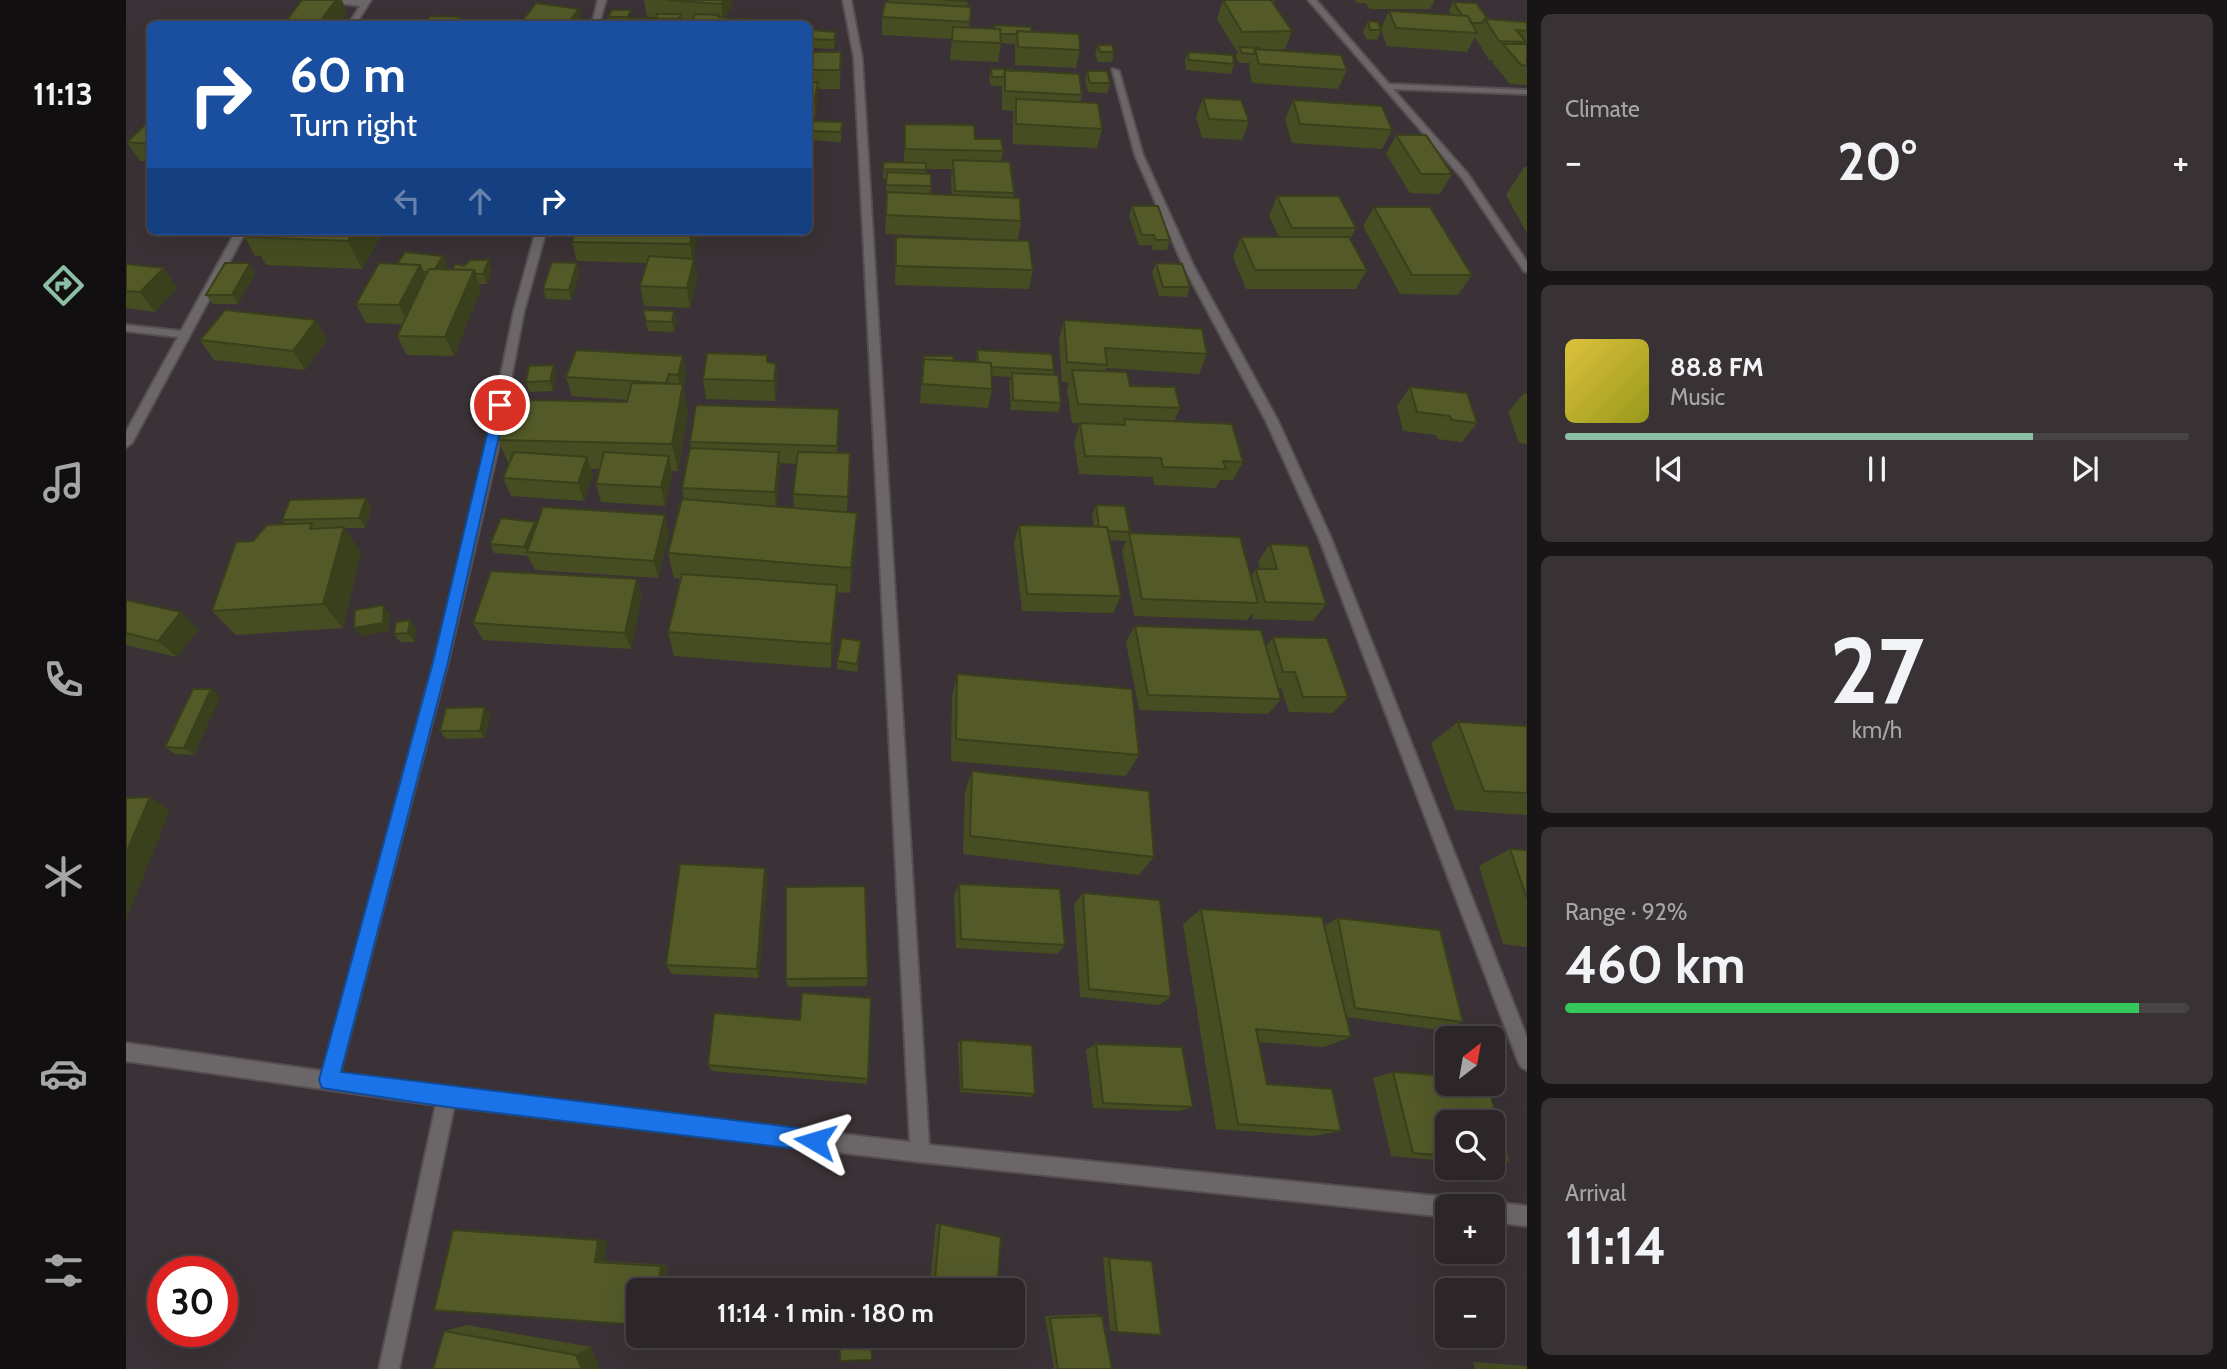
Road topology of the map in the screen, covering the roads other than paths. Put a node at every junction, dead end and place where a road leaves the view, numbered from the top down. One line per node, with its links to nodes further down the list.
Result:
1 (318, 0): 5 (street)
2 (602, 0): 7 (street)
3 (847, 0): 21 (street)
4 (1312, 0): 9 (street)
5 (366, 2): 6 (street)
6 (355, 21)
7 (596, 21)
8 (1115, 71): 18 (street)
9 (1386, 86): 10 (street); 13 (street)
10 (1527, 92)
11 (239, 235): 15 (street)
12 (540, 235): 19 (street)
13 (1527, 269)
14 (126, 328): 15 (street)
15 (185, 335): 16 (street)
16 (126, 443)
17 (126, 1052): 19 (street)
18 (1527, 1062)
19 (329, 1080): 20 (street)
20 (447, 1097): 21 (street); 25 (street)
21 (920, 1153): 22 (street)
22 (1435, 1207)
23 (1505, 1213): 24 (street)
24 (1527, 1216)
25 (389, 1369)

